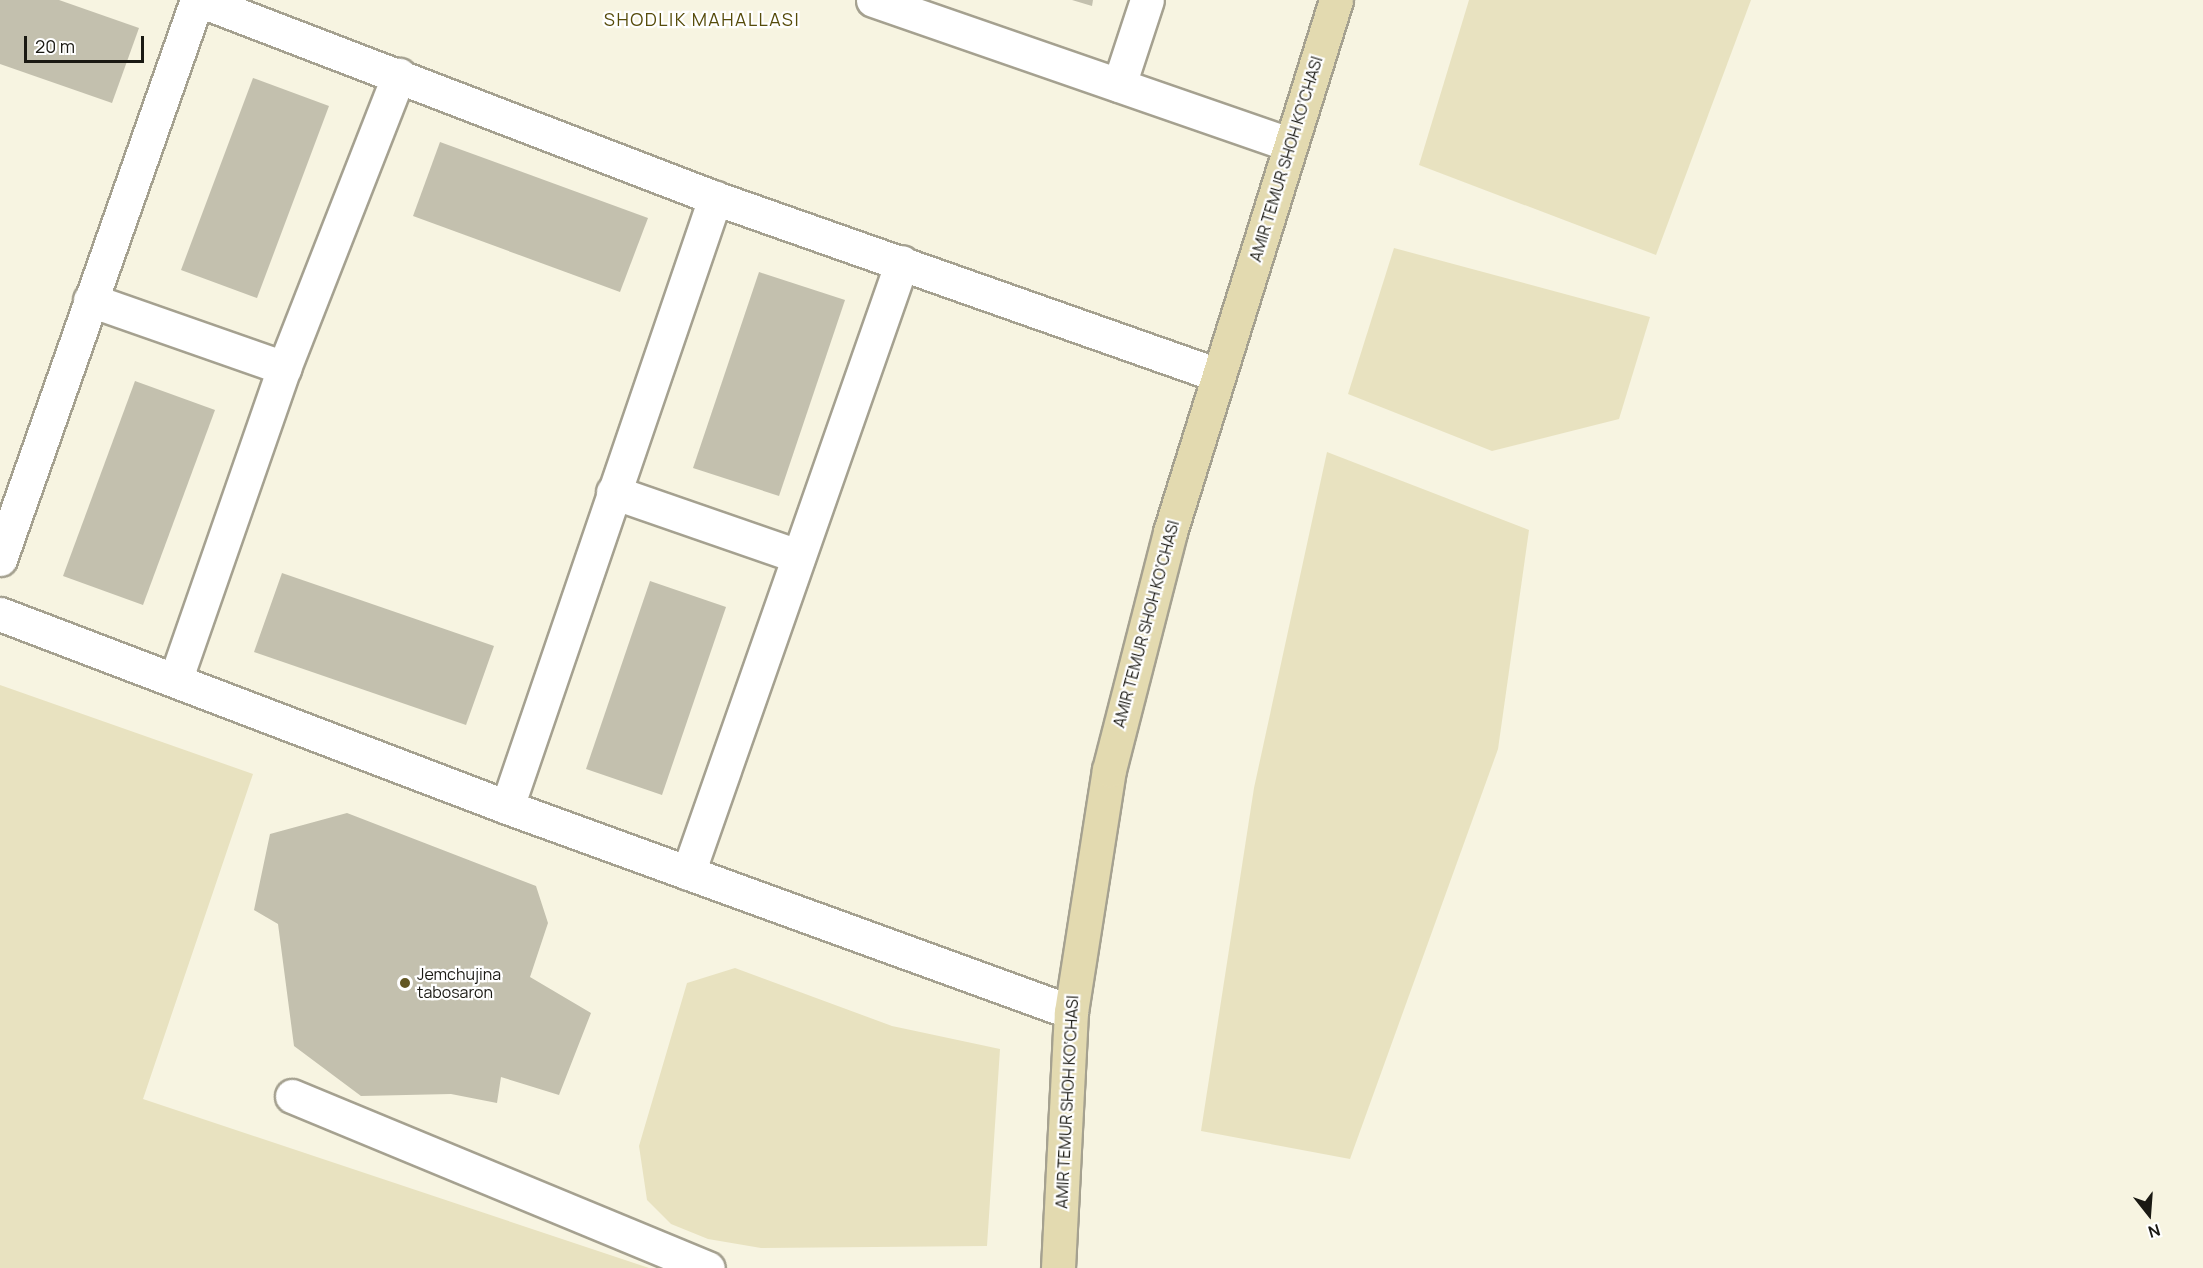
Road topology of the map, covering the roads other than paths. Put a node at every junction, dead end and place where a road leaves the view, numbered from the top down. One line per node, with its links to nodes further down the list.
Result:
1 (198, 0): 6 (lane); 11 (lane)
2 (873, 0): 5 (lane)
3 (1147, 0): 7 (lane)
4 (1335, 0): 8 (main road, AMIR TEMUR SHOH KO‘CHASI)
5 (930, 9): 7 (lane)
6 (399, 75): 9 (lane); 12 (lane)
7 (1119, 85): 8 (lane)
8 (1290, 144): 13 (main road, AMIR TEMUR SHOH KO‘CHASI)
9 (715, 198): 10 (lane); 14 (lane)
10 (902, 262): 13 (lane); 15 (lane)
11 (90, 300): 12 (lane); 16 (lane)
12 (284, 368): 18 (lane)
13 (1218, 375): 21 (main road, AMIR TEMUR SHOH KO‘CHASI)
14 (613, 492): 15 (lane); 19 (lane)
15 (798, 556): 20 (lane)
16 (0, 559)
17 (0, 614): 18 (lane)
18 (176, 678): 19 (lane)
19 (507, 807): 20 (lane)
20 (688, 873): 21 (lane)
21 (1071, 1012): 24 (main road, AMIR TEMUR SHOH KO‘CHASI)
22 (292, 1096): 23 (lane)
23 (708, 1268)
24 (1058, 1268)

